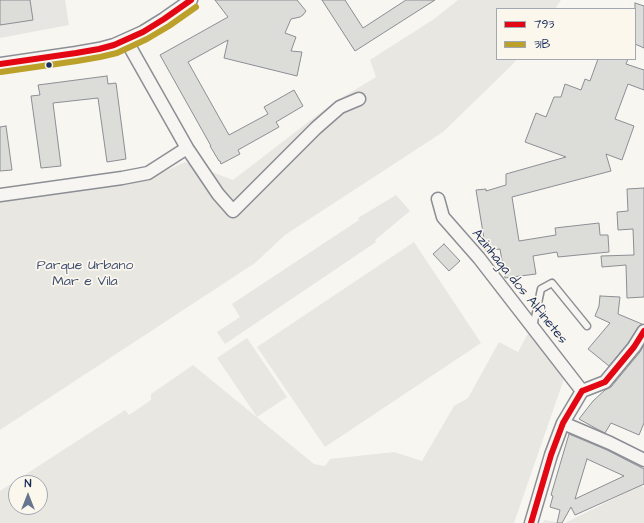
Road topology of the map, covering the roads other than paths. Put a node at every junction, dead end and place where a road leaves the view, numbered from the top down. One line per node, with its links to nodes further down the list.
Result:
1 (191, 0): 2 (street)
2 (126, 40): 3 (street); 5 (street)
3 (0, 64)
4 (360, 99): 5 (street)
5 (187, 148): 6 (street)
6 (0, 195)
7 (438, 199): 9 (street, Azinhaga dos Alfinetes)
8 (587, 326): 9 (lane)
9 (533, 327): 11 (street, Azinhaga dos Alfinetes)
10 (644, 331): 11 (street)
11 (582, 391): 12 (street)
12 (563, 423): 13 (street); 14 (street)
13 (644, 460)
14 (531, 523)

